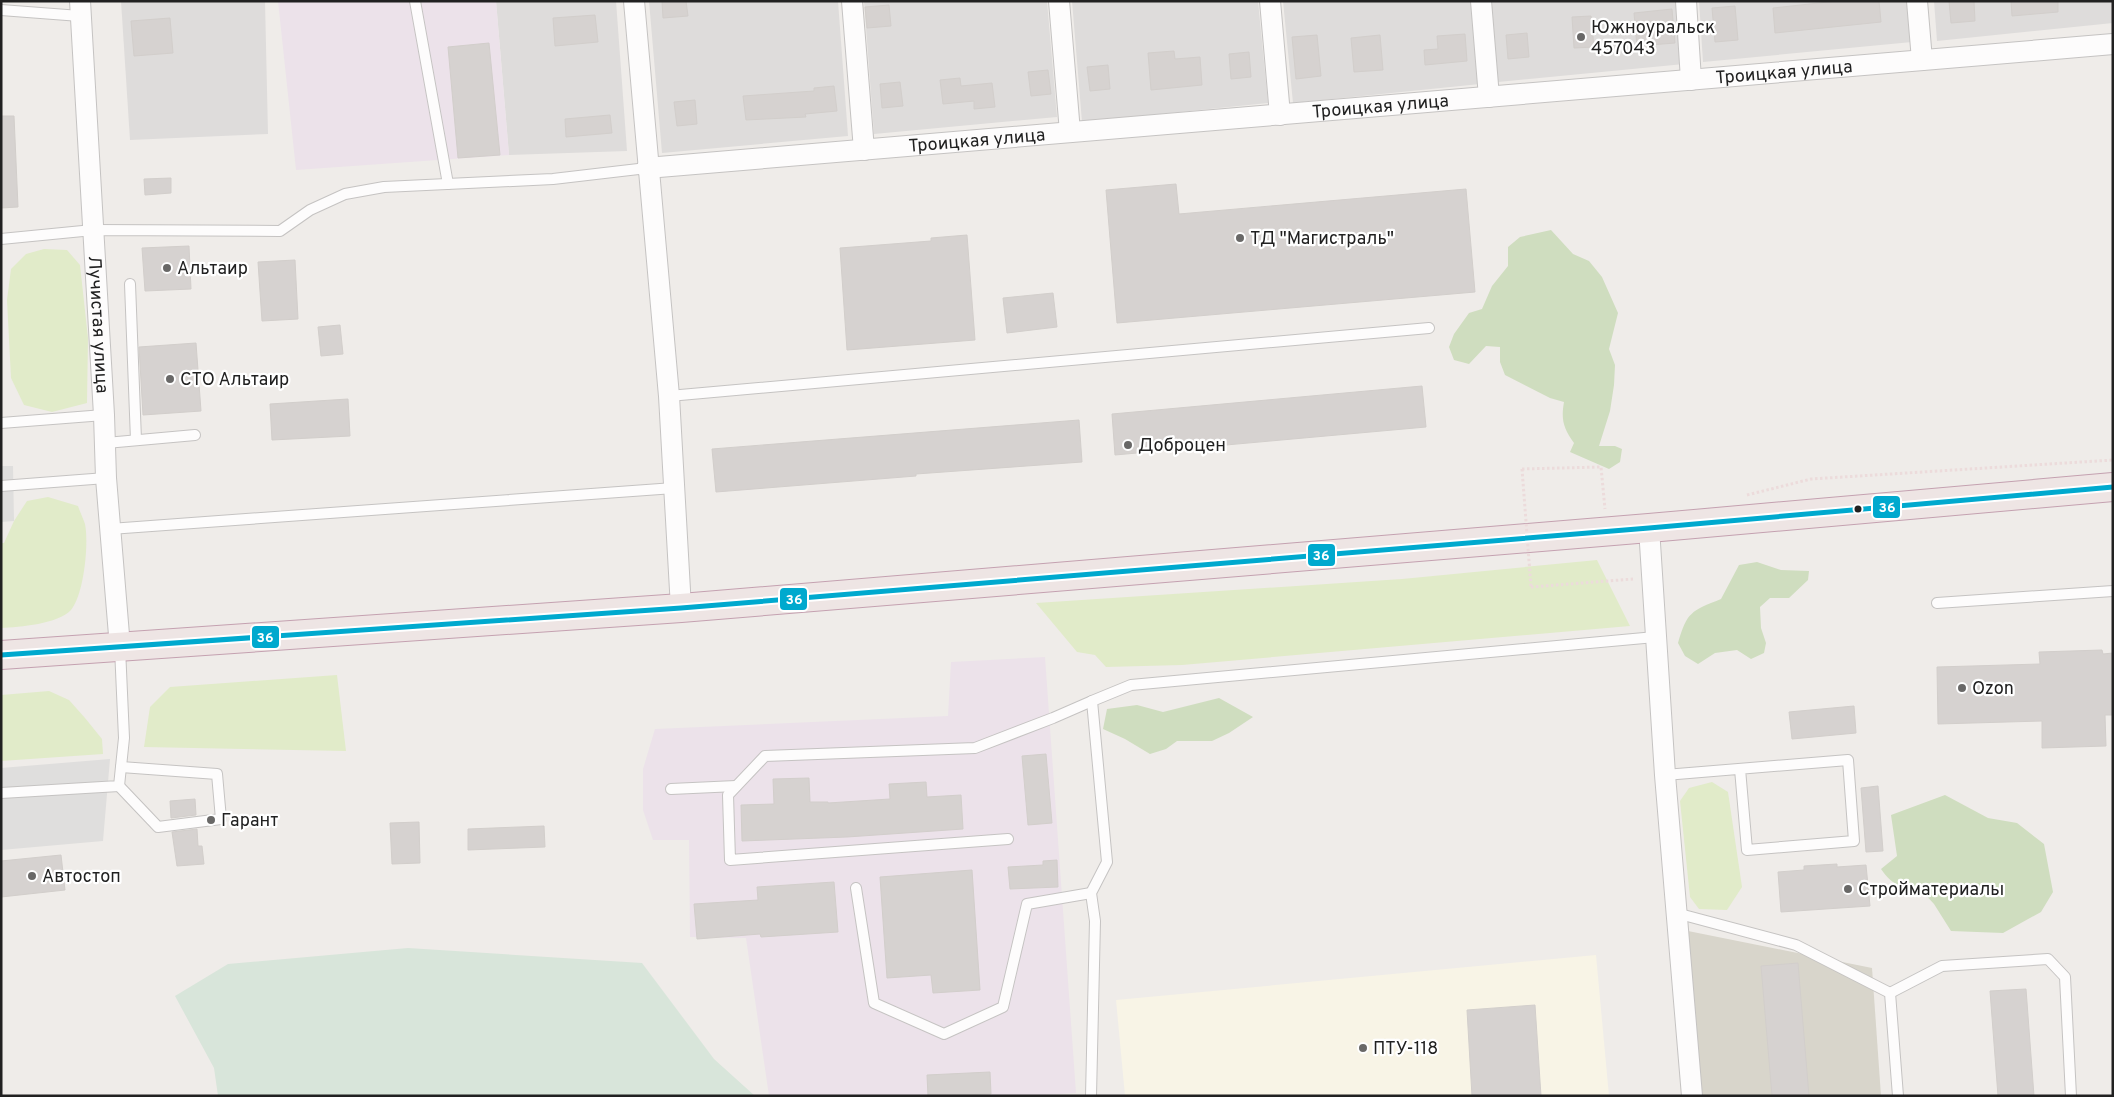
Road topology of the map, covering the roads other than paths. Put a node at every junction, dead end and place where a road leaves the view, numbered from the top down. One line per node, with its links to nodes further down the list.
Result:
1 (415, 1): 19 (lane)
2 (634, 1): 18 (street)
3 (852, 1): 17 (street)
4 (1059, 1): 16 (street)
5 (1270, 1): 15 (street)
6 (1481, 1): 14 (street)
7 (1686, 1): 13 (street)
8 (1916, 1): 12 (street)
9 (80, 9): 10 (lane); 20 (street, Лучистая улица)
10 (1, 10)
11 (2113, 44): 12 (street, Троицкая улица)
12 (1922, 60): 13 (street, Троицкая улица)
13 (1692, 80): 14 (street, Троицкая улица)
14 (1489, 97): 15 (street, Троицкая улица)
15 (1280, 115): 16 (street, Троицкая улица)
16 (1070, 132): 17 (street, Троицкая улица)
17 (864, 150): 18 (street, Троицкая улица)
18 (647, 168): 19 (lane); 24 (street)
19 (448, 184): 20 (lane)
20 (93, 230): 21 (lane); 25 (street, Лучистая улица)
21 (1, 239)
22 (130, 284): 28 (lane)
23 (1429, 328): 24 (lane)
24 (669, 396): 33 (street)
25 (104, 415): 26 (lane); 29 (street, Лучистая улица)
26 (1, 423)
27 (195, 435): 28 (lane)
28 (136, 440): 29 (lane)
29 (106, 443): 30 (street, Лучистая улица)
30 (106, 478): 31 (lane); 35 (street, Лучистая улица)
31 (1, 486)
32 (2113, 487): 34 (highway)
33 (674, 488): 35 (lane); 38 (street)
34 (1649, 528): 38 (highway); 39 (street)
35 (110, 530): 40 (street, Лучистая улица)
36 (2113, 591): 37 (lane)
37 (1937, 603)
38 (681, 608): 40 (highway)
39 (1655, 637): 42 (lane); 45 (street)
40 (120, 647): 41 (highway); 43 (lane)
41 (1, 655)
42 (1092, 700): 47 (lane); 52 (lane)
43 (121, 767): 46 (lane); 46 (lane)
44 (1740, 769): 44 (lane); 45 (lane)
45 (1665, 775): 53 (street)
46 (119, 786): 49 (lane)
47 (736, 786): 48 (lane); 50 (lane)
48 (671, 789)
49 (1, 793)
50 (1008, 839)
51 (856, 888): 52 (lane)
52 (1091, 892): 55 (lane)
53 (1676, 913): 54 (lane); 56 (street)
54 (1890, 993): 57 (lane); 58 (lane)
55 (1091, 1096)
56 (1692, 1096)
57 (1898, 1096)
58 (2071, 1096)

